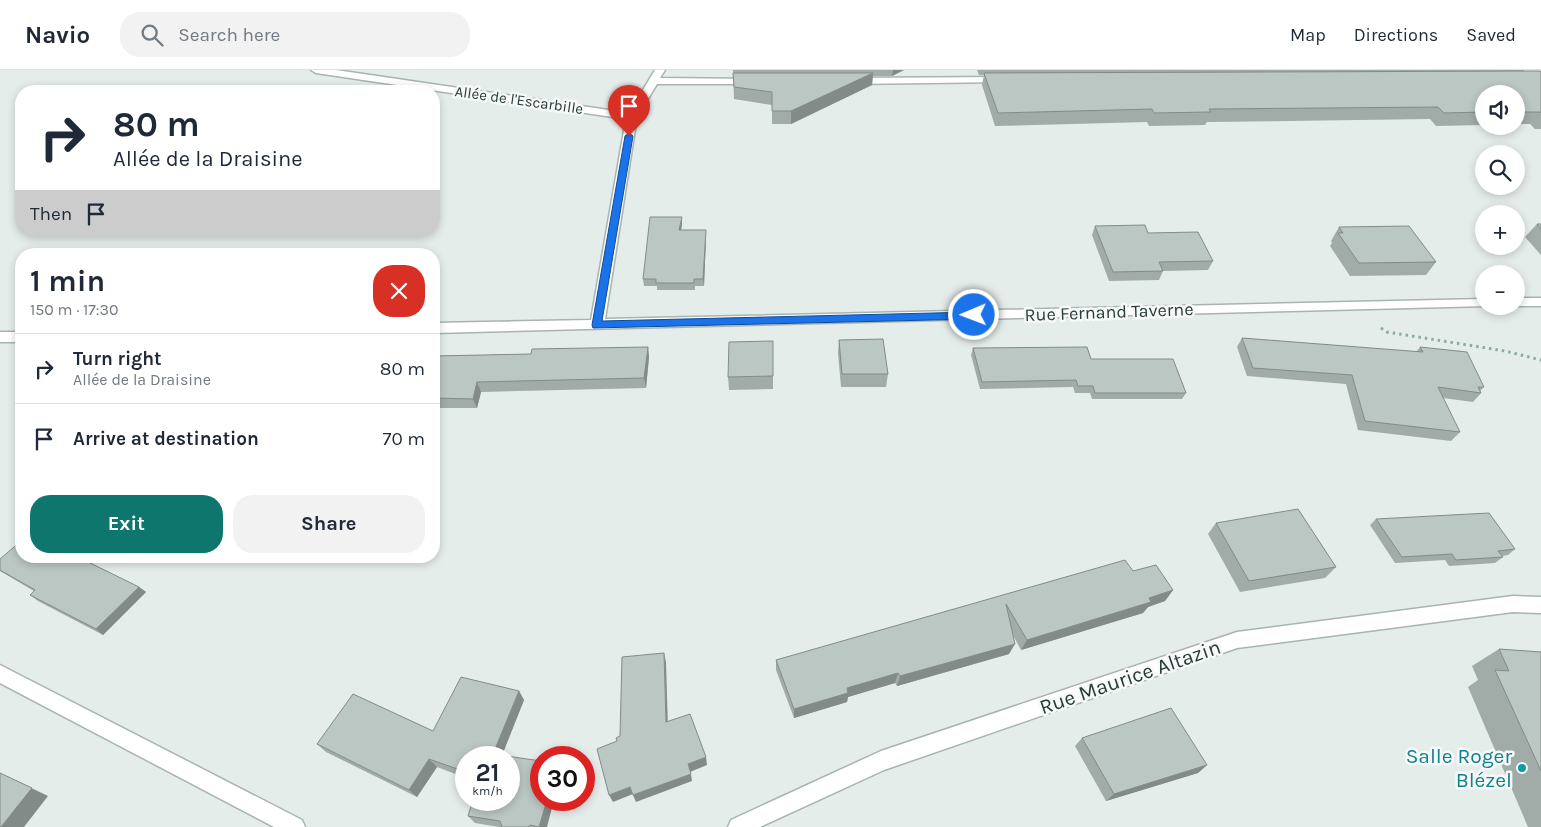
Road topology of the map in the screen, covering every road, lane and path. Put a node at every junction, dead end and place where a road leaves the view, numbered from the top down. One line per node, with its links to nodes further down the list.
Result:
1 (316, 70): 7 (street, Allée de l'Escarbille)
2 (660, 70): 5 (street)
3 (844, 80): 4 (street)
4 (1013, 80)
5 (655, 81): 6 (street); 9 (street)
6 (764, 81)
7 (417, 85)
8 (440, 88): 9 (street, Allée de l'Escarbille)
9 (632, 117): 14 (street)
10 (1525, 302): 11 (street)
11 (1541, 302)
12 (1475, 303): 13 (street, Rue Fernand Taverne)
13 (1350, 305): 14 (street, Rue Fernand Taverne); 18 (path)
14 (597, 325): 15 (street, Rue Fernand Taverne)
15 (440, 328)
16 (0, 337): 17 (street)
17 (15, 337)
18 (1541, 360)
19 (1541, 606): 22 (street, Rue Maurice Altazin)
20 (0, 674): 21 (street)
21 (295, 827)
22 (738, 827)

